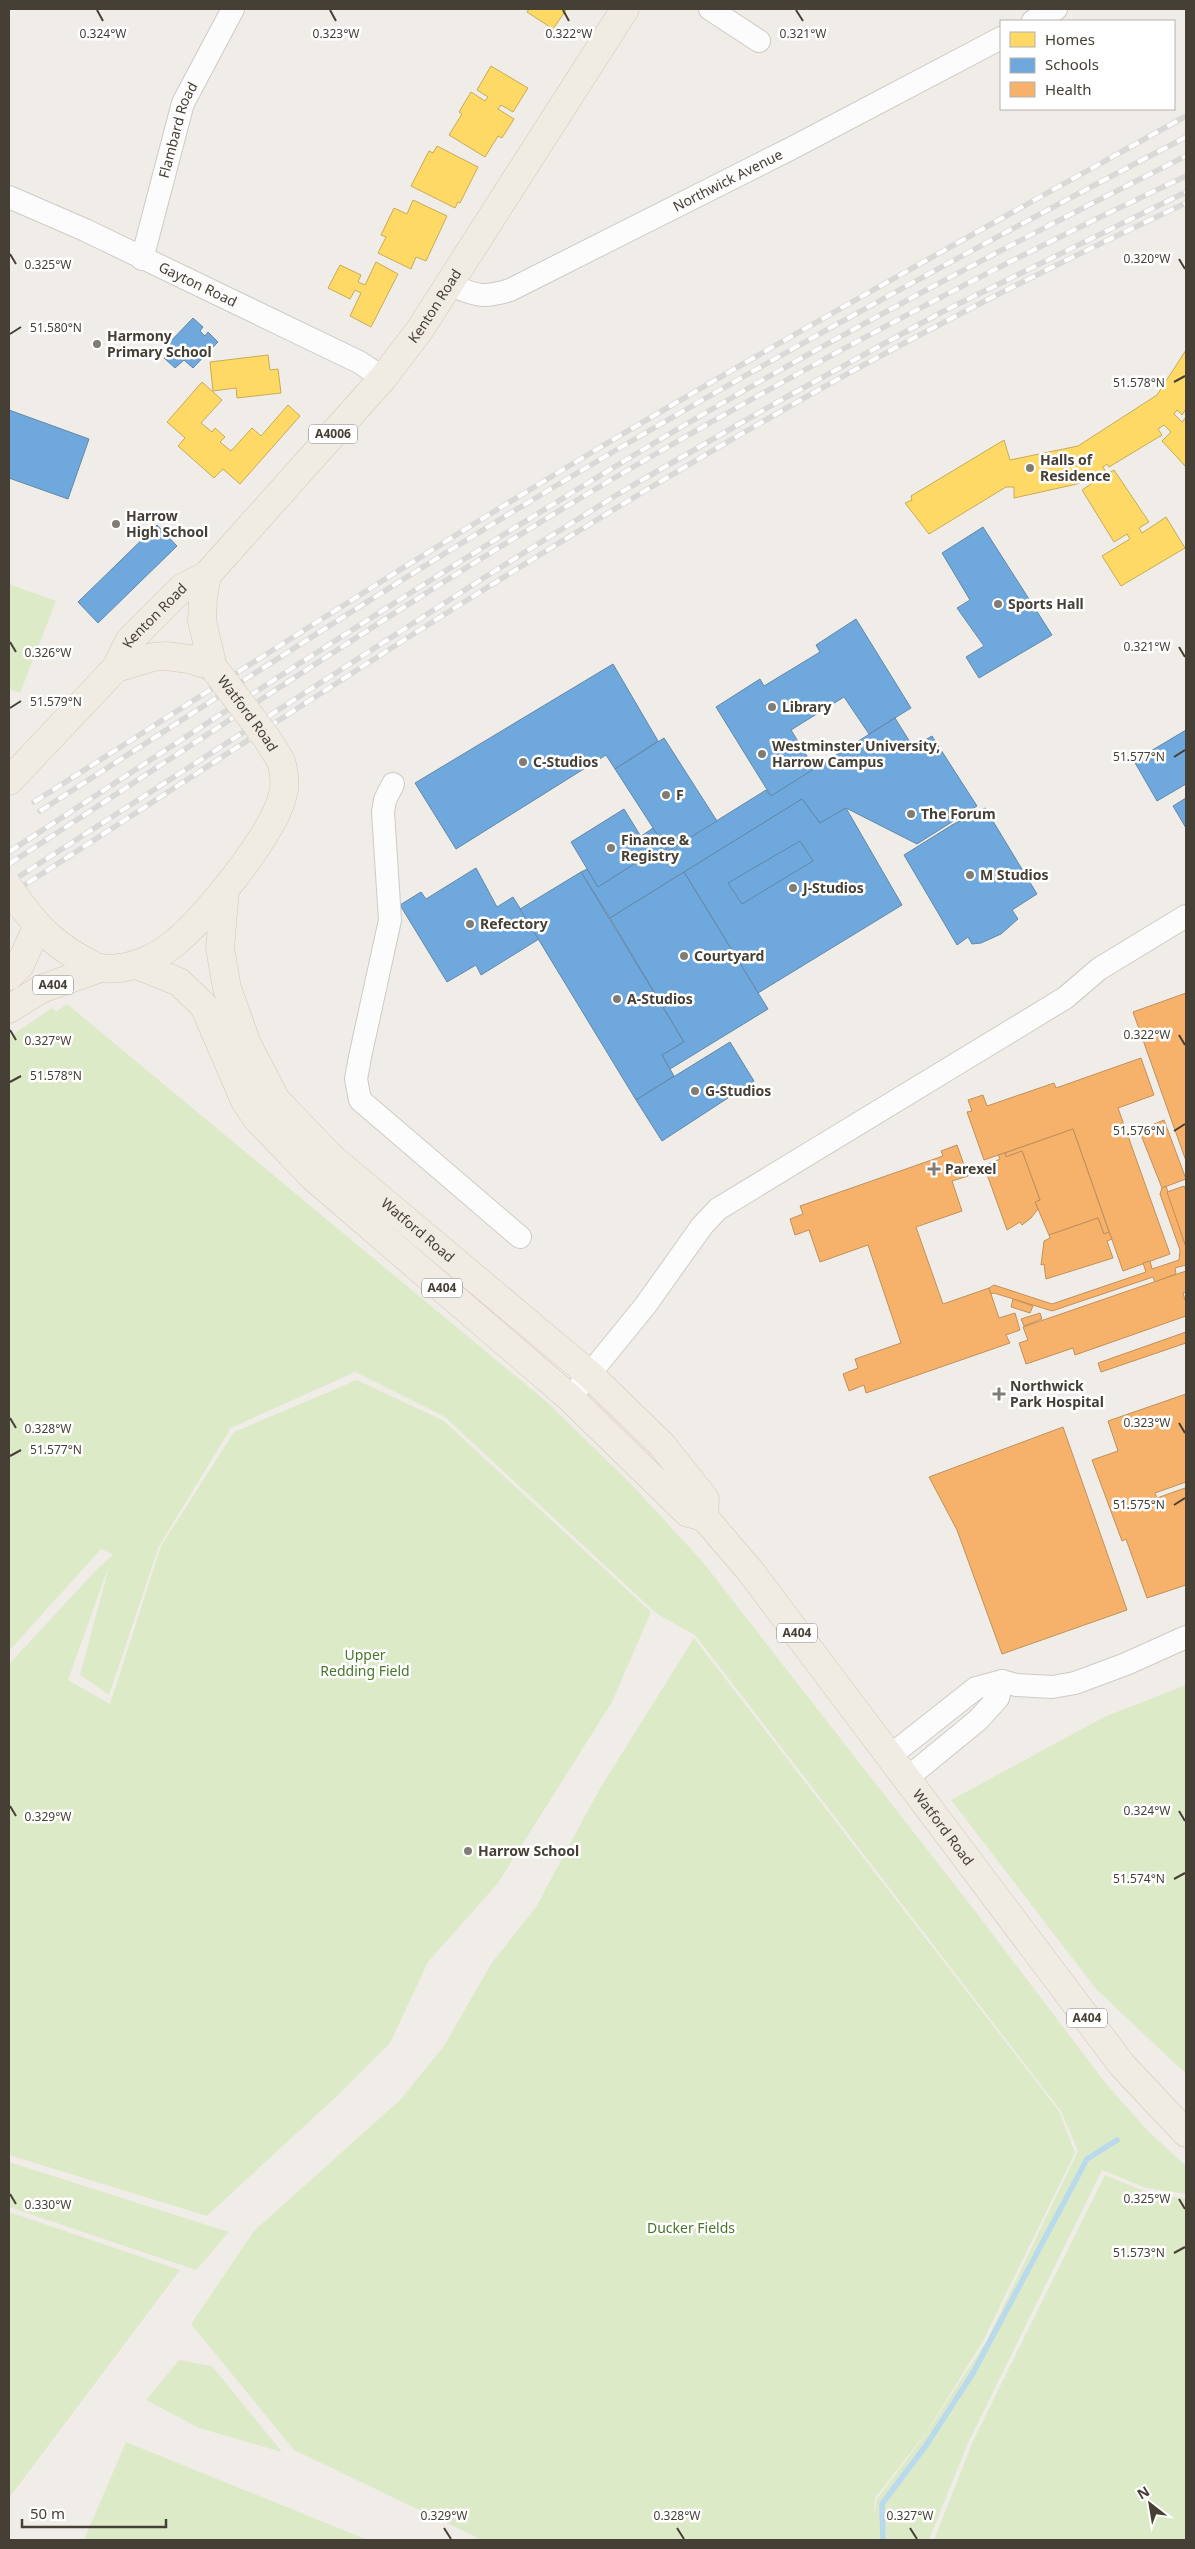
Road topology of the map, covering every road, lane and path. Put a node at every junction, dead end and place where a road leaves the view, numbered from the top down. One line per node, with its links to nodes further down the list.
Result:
1 (234, 9): 9 (street, Flambard Road)
2 (625, 9): 10 (main road, Kenton Road / A4006)
3 (710, 9): 7 (street)
4 (1056, 9): 5 (street)
5 (1035, 20)
6 (1000, 39): 10 (street, Northwick Avenue)
7 (758, 41)
8 (9, 197): 9 (street, Gayton Road)
9 (142, 259): 11 (street, Gayton Road)
10 (450, 285): 11 (main road, Kenton Road / A4006)
11 (383, 378): 12 (main road, Kenton Road / A4006)
12 (207, 575): 13 (main road, Kenton Road); 14 (main road, Kenton Road / A4006)
13 (213, 667): 14 (main road); 17 (main road, Watford Road, bridge)
14 (116, 668): 15 (main road)
15 (9, 781)
16 (393, 784): 24 (street)
17 (225, 890): 20 (main road); 25 (main road, Watford Road / A404)
18 (22, 907): 21 (main road); 22 (main road, A404)
19 (1186, 916): 25 (street)
20 (137, 965): 21 (main road); 26 (main road, Watford Road / A404)
21 (100, 968): 23 (main road, A404)
22 (9, 976)
23 (9, 1009)
24 (520, 1237)
25 (589, 1374): 26 (street); 27 (main road, Watford Road / A404)
26 (570, 1398): 27 (main road, Watford Road / A404)
27 (704, 1517): 30 (main road, Watford Road / A404)
28 (1186, 1637): 29 (street)
29 (1002, 1681): 30 (street); 31 (street)
30 (890, 1756): 31 (main road, Watford Road / A404)
31 (906, 1779): 32 (main road, Watford Road / A404)
32 (1186, 2133)

